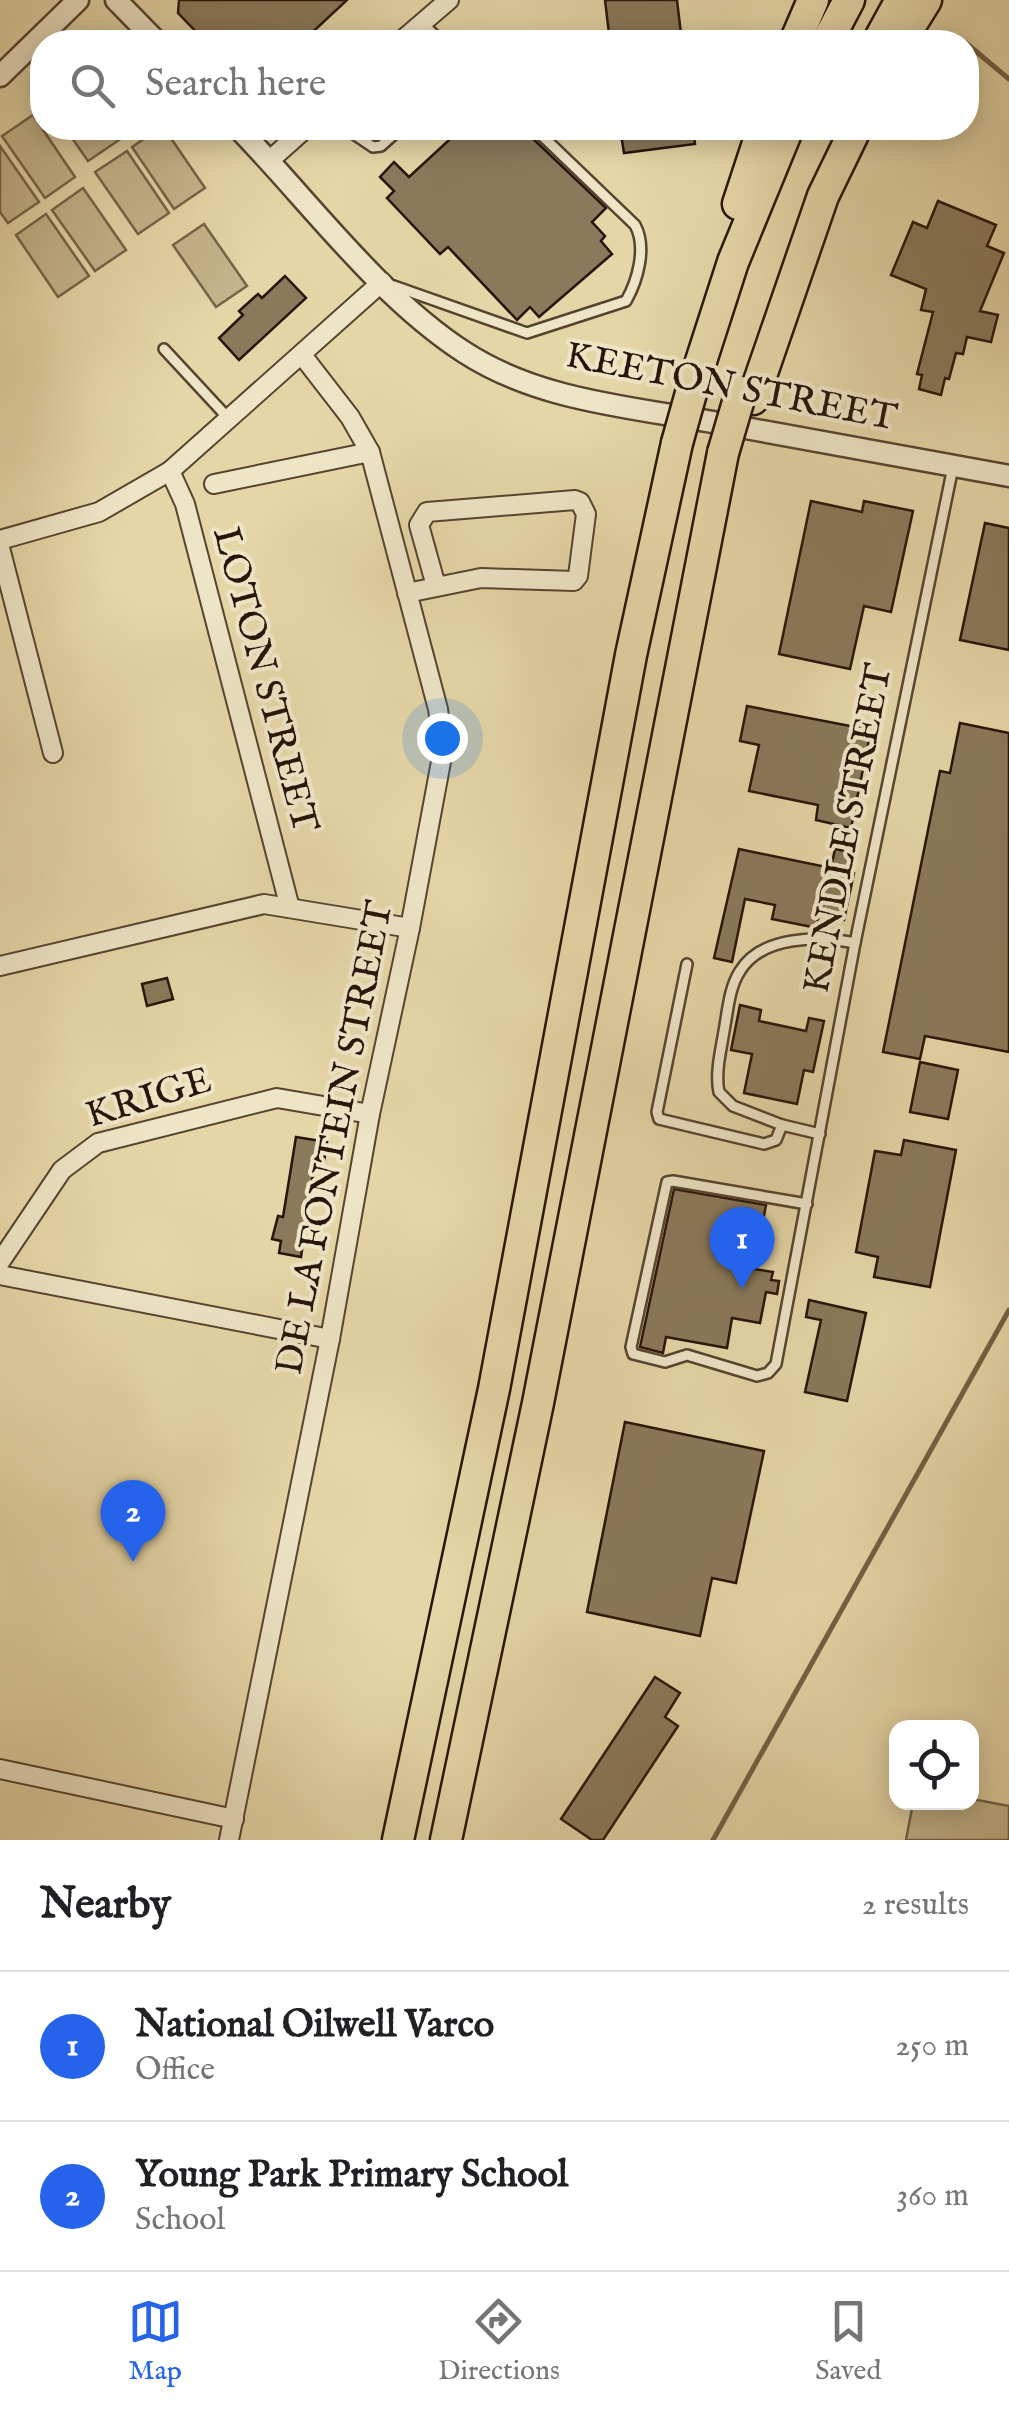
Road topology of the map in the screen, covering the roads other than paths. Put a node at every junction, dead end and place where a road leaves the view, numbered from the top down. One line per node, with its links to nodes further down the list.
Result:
1 (78, 0): 9 (street)
2 (116, 0): 10 (street)
3 (449, 0): 8 (street)
4 (814, 0): 13 (highway)
5 (849, 0): 14 (highway)
6 (901, 0): 15 (highway)
7 (926, 0): 16 (highway)
8 (422, 23): 11 (street); 12 (lane)
9 (47, 30)
10 (145, 30)
11 (414, 30)
12 (429, 30)
13 (801, 30)
14 (833, 30)
15 (885, 30)
16 (907, 30)
17 (30, 47): 18 (street)
18 (0, 76)
19 (250, 140): 28 (street, KEETON STREET)
20 (292, 140): 28 (street)
21 (363, 140): 22 (lane)
22 (388, 140)
23 (546, 140): 29 (lane)
24 (758, 140): 32 (highway)
25 (783, 140): 32 (highway)
26 (832, 140): 33 (highway)
27 (850, 140): 33 (highway)
28 (270, 160): 29 (street, KEETON STREET)
29 (382, 282): 31 (street); 36 (street, KEETON STREET)
30 (164, 349): 34 (lane)
31 (302, 354): 34 (street); 35 (street, DE LA FONTEIN STREET)
32 (698, 372): 59 (highway, bridge)
33 (747, 395): 60 (highway, bridge)
34 (229, 419): 37 (street)
35 (370, 452): 39 (street); 42 (street, DE LA FONTEIN STREET)
36 (953, 466): 38 (street, KEETON STREET); 46 (lane, KENDLE STREET)
37 (170, 471): 40 (street); 44 (street, LOTON STREET)
38 (1009, 476)
39 (214, 484)
40 (0, 544): 43 (street)
41 (436, 586): 41 (street); 42 (street)
42 (407, 593): 45 (street, DE LA FONTEIN STREET)
43 (53, 753)
44 (290, 908): 45 (street); 48 (street)
45 (410, 928): 49 (street, DE LA FONTEIN STREET)
46 (856, 944): 50 (lane); 51 (lane, KENDLE STREET)
47 (687, 964): 50 (lane)
48 (0, 966)
49 (370, 1114): 53 (street, KRIGE); 55 (street, DE LA FONTEIN STREET)
50 (782, 1126): 51 (lane)
51 (820, 1134): 52 (lane, KENDLE STREET)
52 (807, 1204): 52 (lane, KENDLE STREET)
53 (0, 1262)
54 (0, 1275): 55 (street)
55 (330, 1339): 57 (street, DE LA FONTEIN STREET)
56 (0, 1769): 57 (street)
57 (234, 1820): 58 (street, DE LA FONTEIN STREET)
58 (229, 1840)
59 (398, 1840)
60 (446, 1840)

